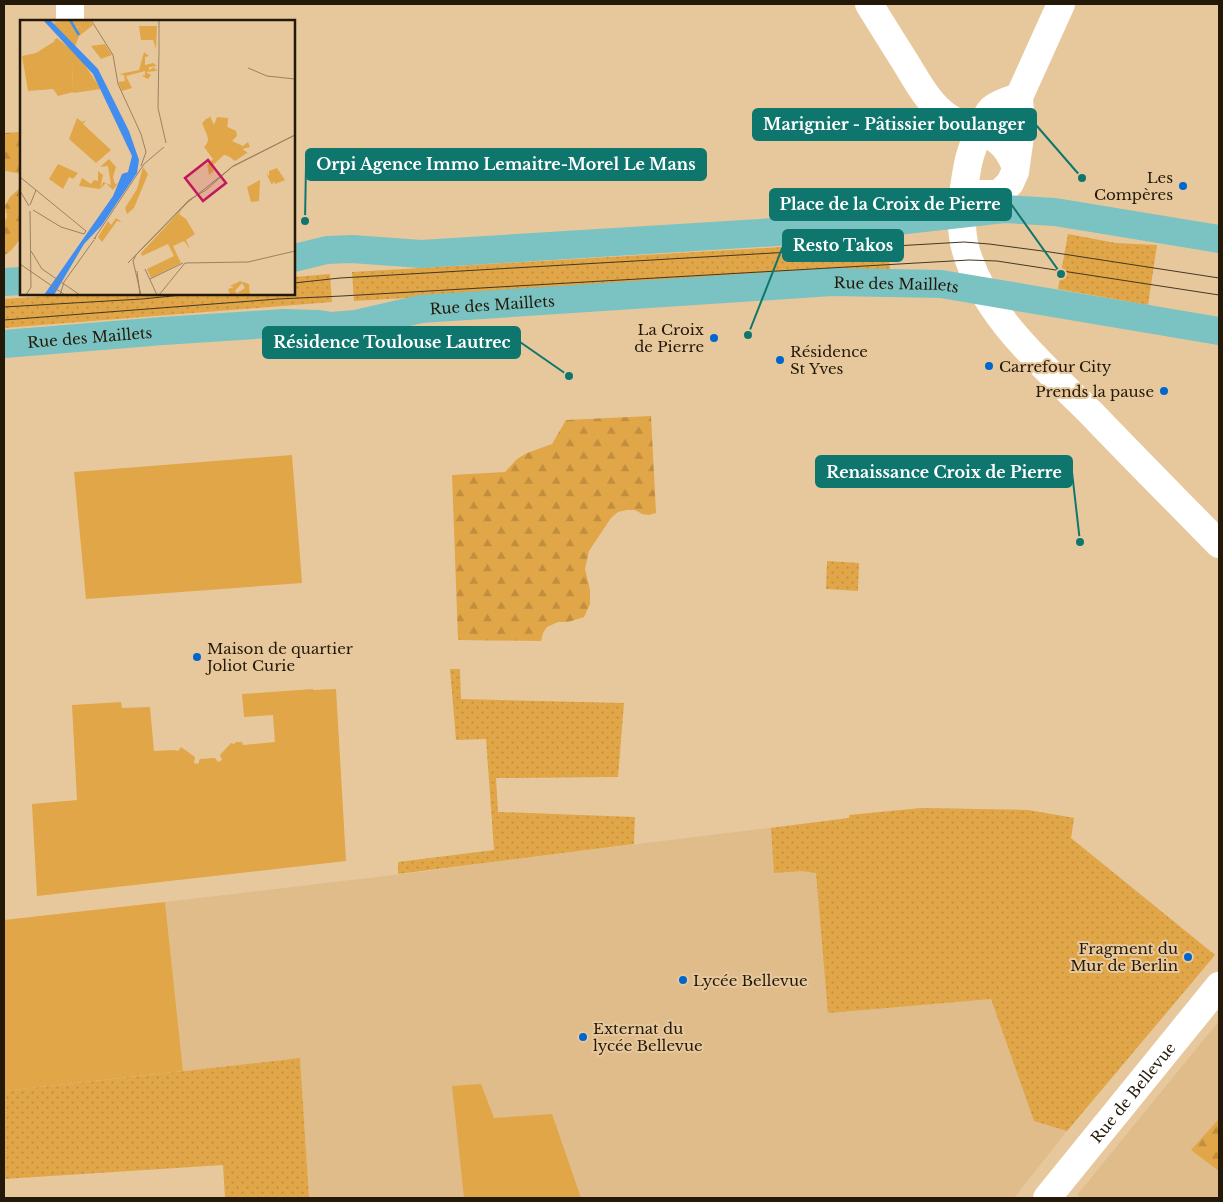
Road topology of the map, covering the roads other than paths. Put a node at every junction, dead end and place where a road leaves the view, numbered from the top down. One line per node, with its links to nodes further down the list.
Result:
1 (70, 4): 4 (street)
2 (869, 4): 6 (street)
3 (1061, 4): 5 (street)
4 (70, 20)
5 (1019, 97): 6 (street, Rue des Maillets); 7 (street)
6 (979, 131): 7 (street); 9 (street, Rue des Maillets)
7 (1012, 174): 8 (street); 9 (street)
8 (1041, 211): 9 (main road); 10 (main road)
9 (962, 212): 11 (main road); 14 (street, Rue des Maillets)
10 (1219, 239)
11 (295, 258)
12 (20, 281): 13 (main road)
13 (4, 282)
14 (982, 291): 15 (main road, Rue des Maillets); 16 (main road, Rue des Maillets); 17 (street)
15 (1219, 331)
16 (4, 344)
17 (1219, 544)
18 (1219, 986): 19 (street, Rue de Bellevue)
19 (1052, 1197)

